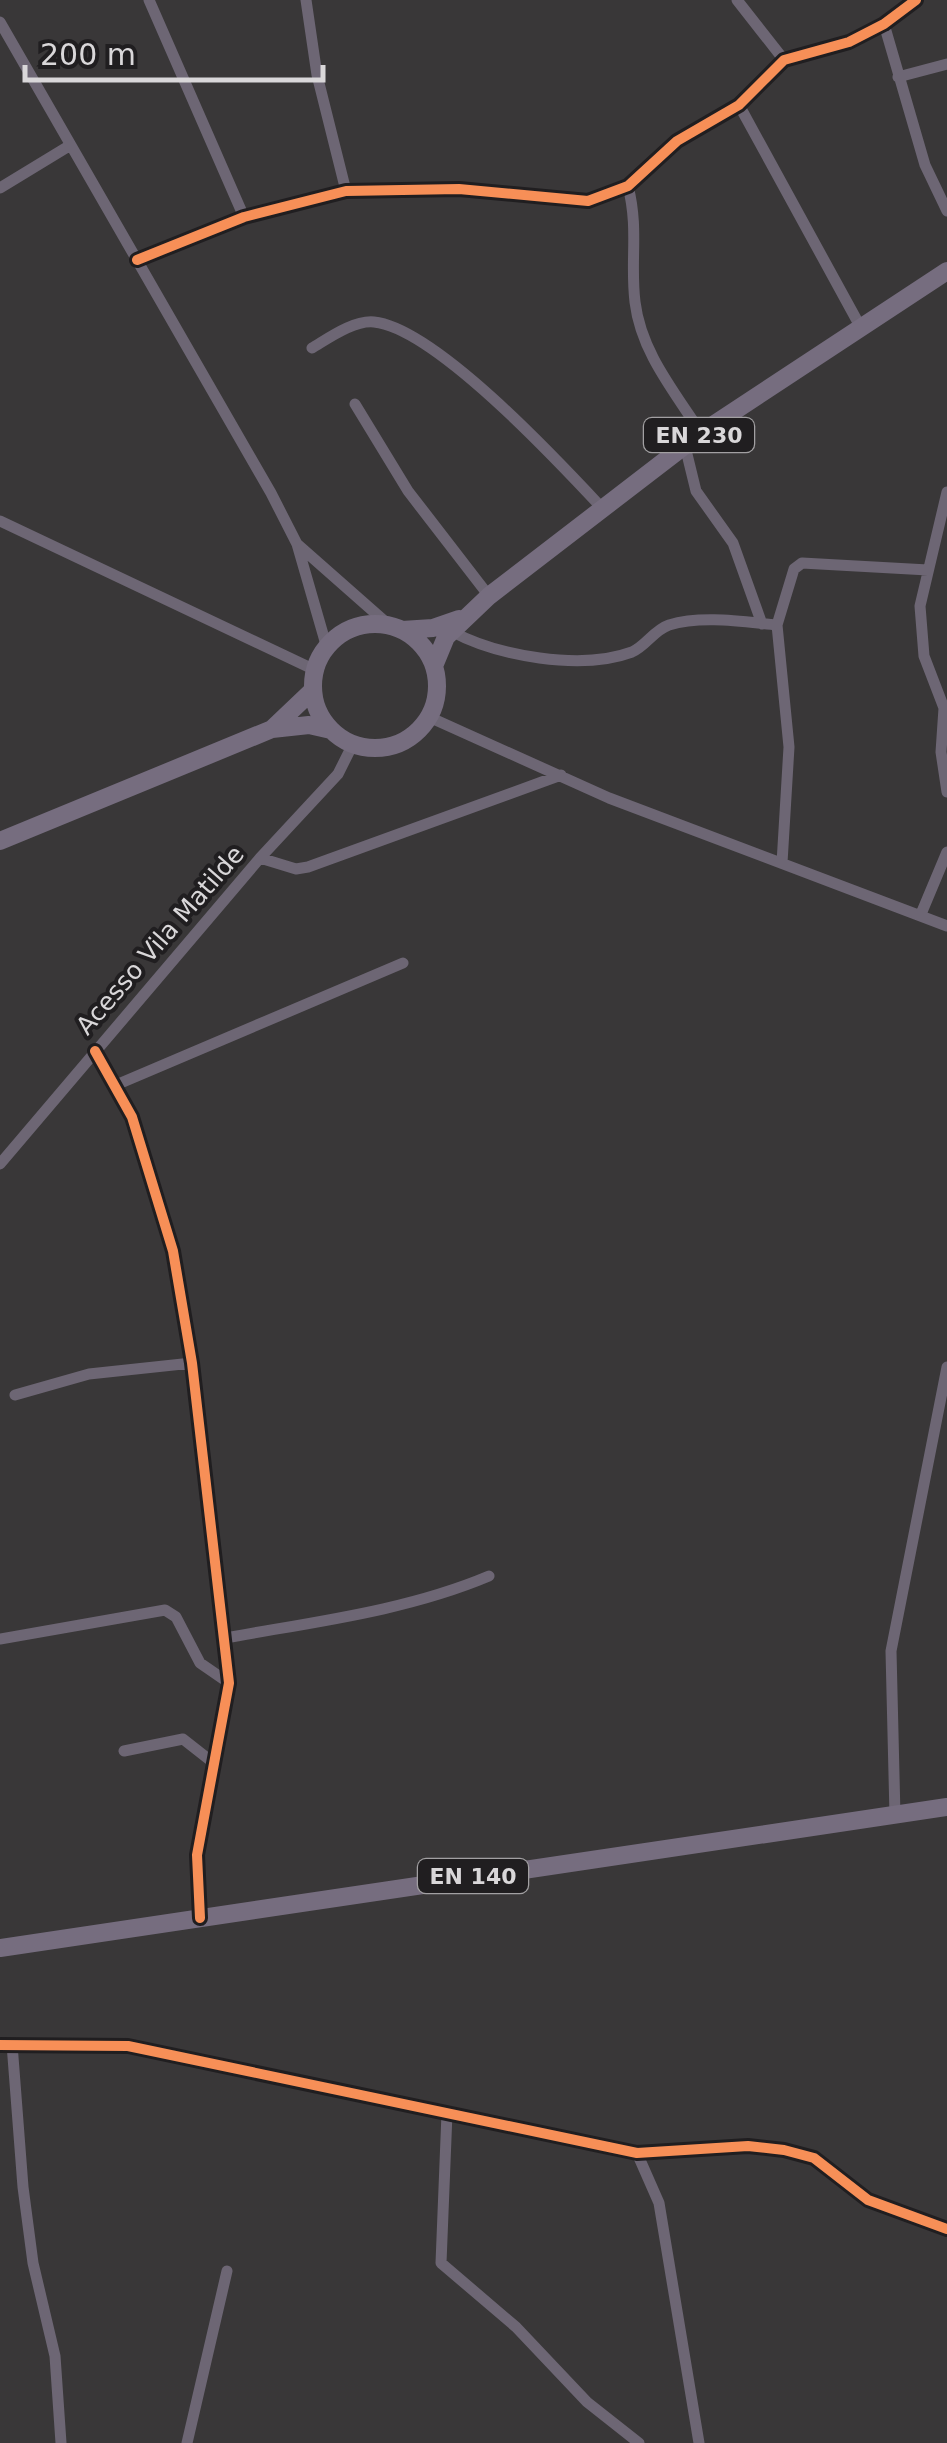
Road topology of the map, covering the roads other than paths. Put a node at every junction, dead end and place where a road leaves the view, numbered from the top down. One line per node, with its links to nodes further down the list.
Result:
1 (150, 0): 16 (street)
2 (306, 0): 14 (street)
3 (738, 0): 7 (street)
4 (916, 0): 6 (street)
5 (0, 22): 11 (street)
6 (884, 24): 7 (street); 9 (street)
7 (784, 60): 10 (street)
8 (947, 64): 9 (street)
9 (898, 77): 15 (street)
10 (739, 104): 12 (street); 19 (street)
11 (69, 146): 13 (street); 17 (street)
12 (628, 186): 14 (street); 22 (street)
13 (0, 188)
14 (346, 192): 16 (street)
15 (947, 212)
16 (244, 217): 17 (street)
17 (137, 260): 27 (street)
18 (947, 272): 19 (main road, EN 230)
19 (860, 326): 22 (main road, EN 230)
20 (312, 348): 25 (street)
21 (355, 404): 29 (street)
22 (701, 433): 23 (main road, EN 230)
23 (685, 446): 25 (main road, EN 230); 31 (street)
24 (947, 492): 28 (street)
25 (604, 509): 29 (main road, EN 230)
26 (0, 521): 37 (street)
27 (297, 544): 33 (street); 35 (street)
28 (928, 570): 32 (street); 44 (street)
29 (489, 596): 30 (main road, EN 230)
30 (464, 617): 33 (main road, EN 230); 34 (main road, EN 230)
31 (762, 624): 32 (street); 34 (street)
32 (777, 625): 48 (street)
33 (395, 628): 35 (main road); 36 (main road)
34 (450, 631): 36 (main road, EN 230)
35 (327, 648): 37 (main road)
36 (434, 666): 39 (main road)
37 (315, 670): 38 (main road)
38 (313, 690): 40 (main road); 41 (main road)
39 (429, 717): 42 (main road); 43 (street)
40 (272, 729): 41 (main road); 45 (main road)
41 (330, 730): 42 (main road)
42 (353, 744): 47 (street, Acesso Vila Matilde)
43 (560, 775): 47 (street); 48 (street)
44 (947, 792)
45 (0, 842)
46 (947, 852): 49 (street)
47 (260, 858): 54 (street, Acesso Vila Matilde)
48 (782, 862): 51 (street)
49 (932, 889): 50 (street); 51 (street)
50 (947, 890)
51 (921, 914): 52 (street)
52 (947, 926)
53 (402, 963): 55 (street)
54 (94, 1051): 55 (street); 56 (street, Acesso Vila Matilde)
55 (116, 1085): 58 (street)
56 (5, 1154): 57 (street, Acesso Vila Matilde)
57 (0, 1164)
58 (192, 1364): 60 (street); 62 (street)
59 (947, 1367): 68 (street)
60 (15, 1395)
61 (489, 1576): 62 (street)
62 (224, 1638): 64 (street)
63 (0, 1639): 64 (street)
64 (229, 1683): 66 (street)
65 (124, 1751): 66 (street)
66 (211, 1760): 69 (street)
67 (947, 1807): 68 (main road, EN 140)
68 (895, 1816): 69 (main road, EN 140)
69 (200, 1918): 70 (main road, EN 140)
70 (0, 1948)
71 (6, 2044): 72 (street); 76 (street)
72 (446, 2113): 73 (street); 78 (street)
73 (638, 2153): 74 (street); 79 (street)
74 (947, 2229)
75 (227, 2271): 77 (street)
76 (61, 2443)
77 (187, 2443)
78 (639, 2443)
79 (699, 2443)

